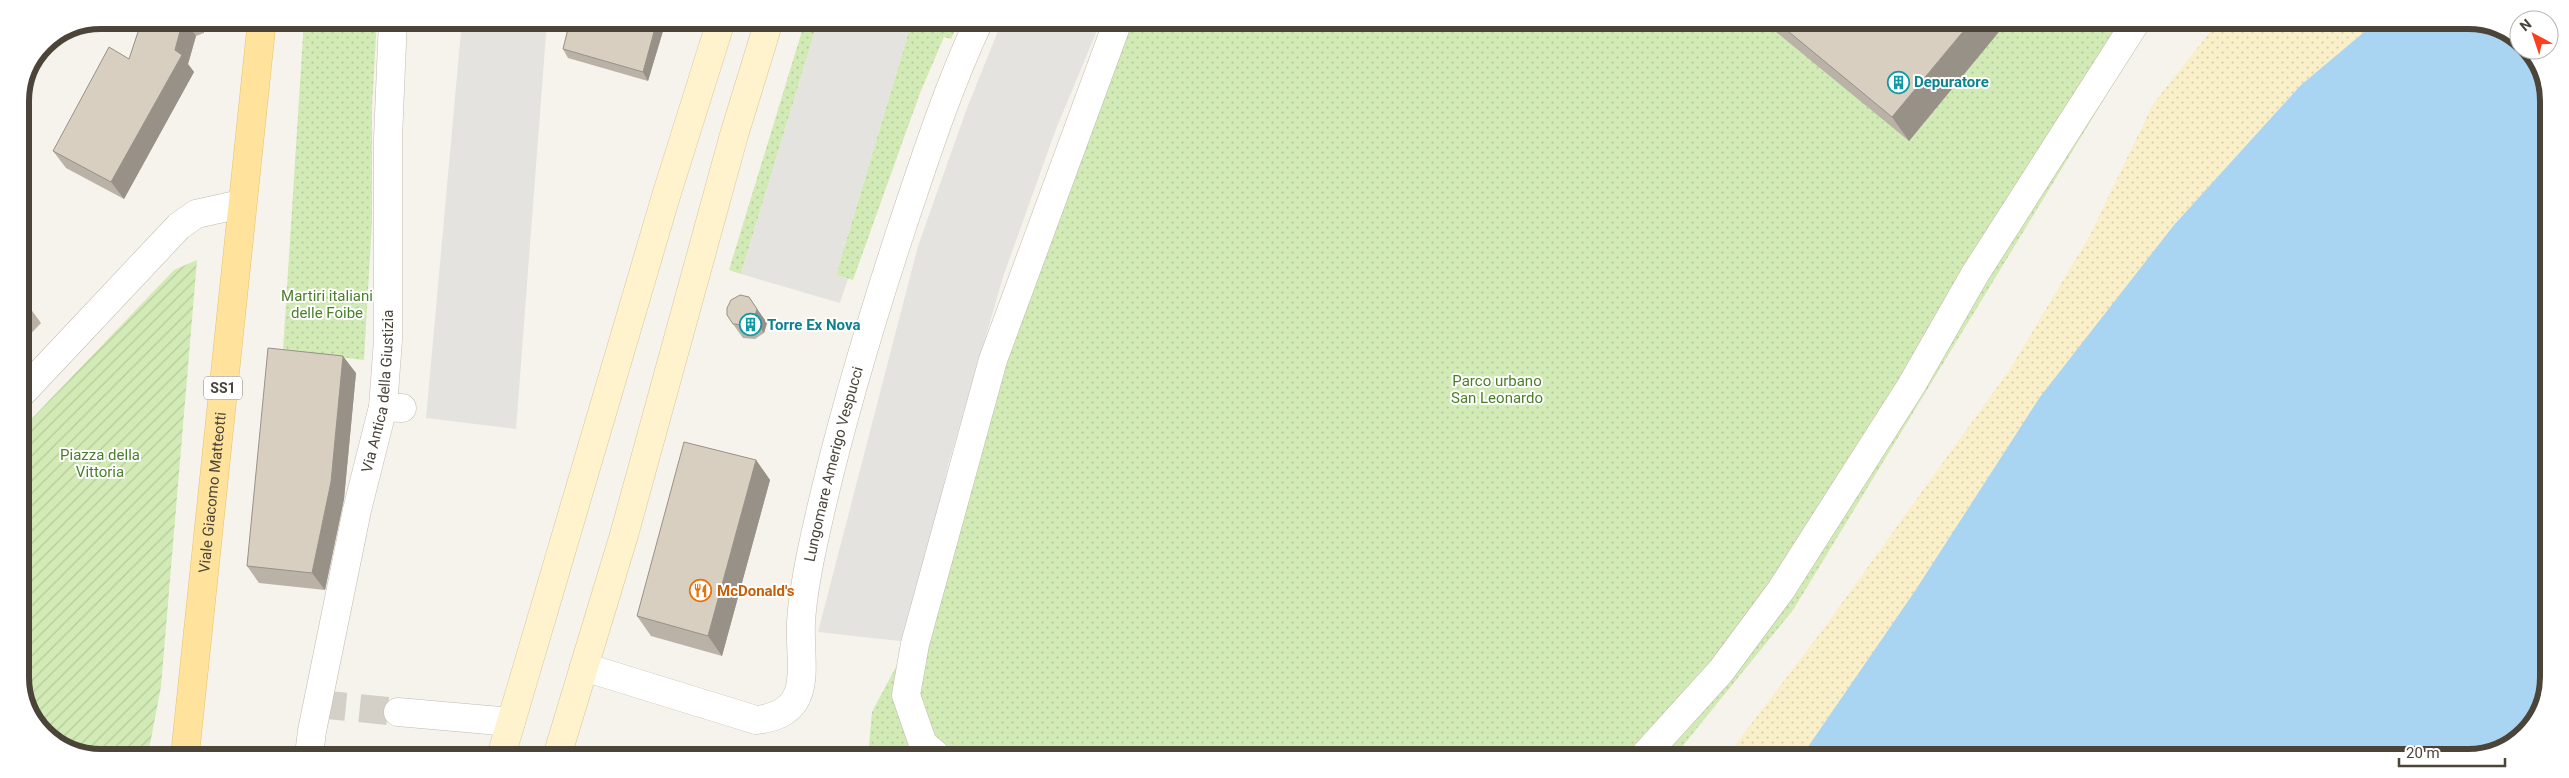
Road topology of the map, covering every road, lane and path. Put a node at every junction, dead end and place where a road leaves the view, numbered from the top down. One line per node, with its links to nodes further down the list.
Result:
1 (261, 29): 8 (main road, Viale Giacomo Matteotti / SS1)
2 (393, 29): 14 (street, Via Antica della Giustizia)
3 (718, 29): 12 (main road)
4 (767, 29): 10 (main road)
5 (976, 29): 10 (street, Lungomare Amerigo Vespucci)
6 (1115, 29): 17 (street)
7 (2132, 29): 18 (street)
8 (241, 204): 9 (street); 13 (main road, Viale Giacomo Matteotti / SS1)
9 (29, 386)
10 (584, 667): 16 (main road)
11 (398, 712): 12 (street)
12 (511, 722): 15 (main road)
13 (186, 749)
14 (310, 749)
15 (503, 749)
16 (559, 749)
17 (929, 749)
18 (1650, 749)

